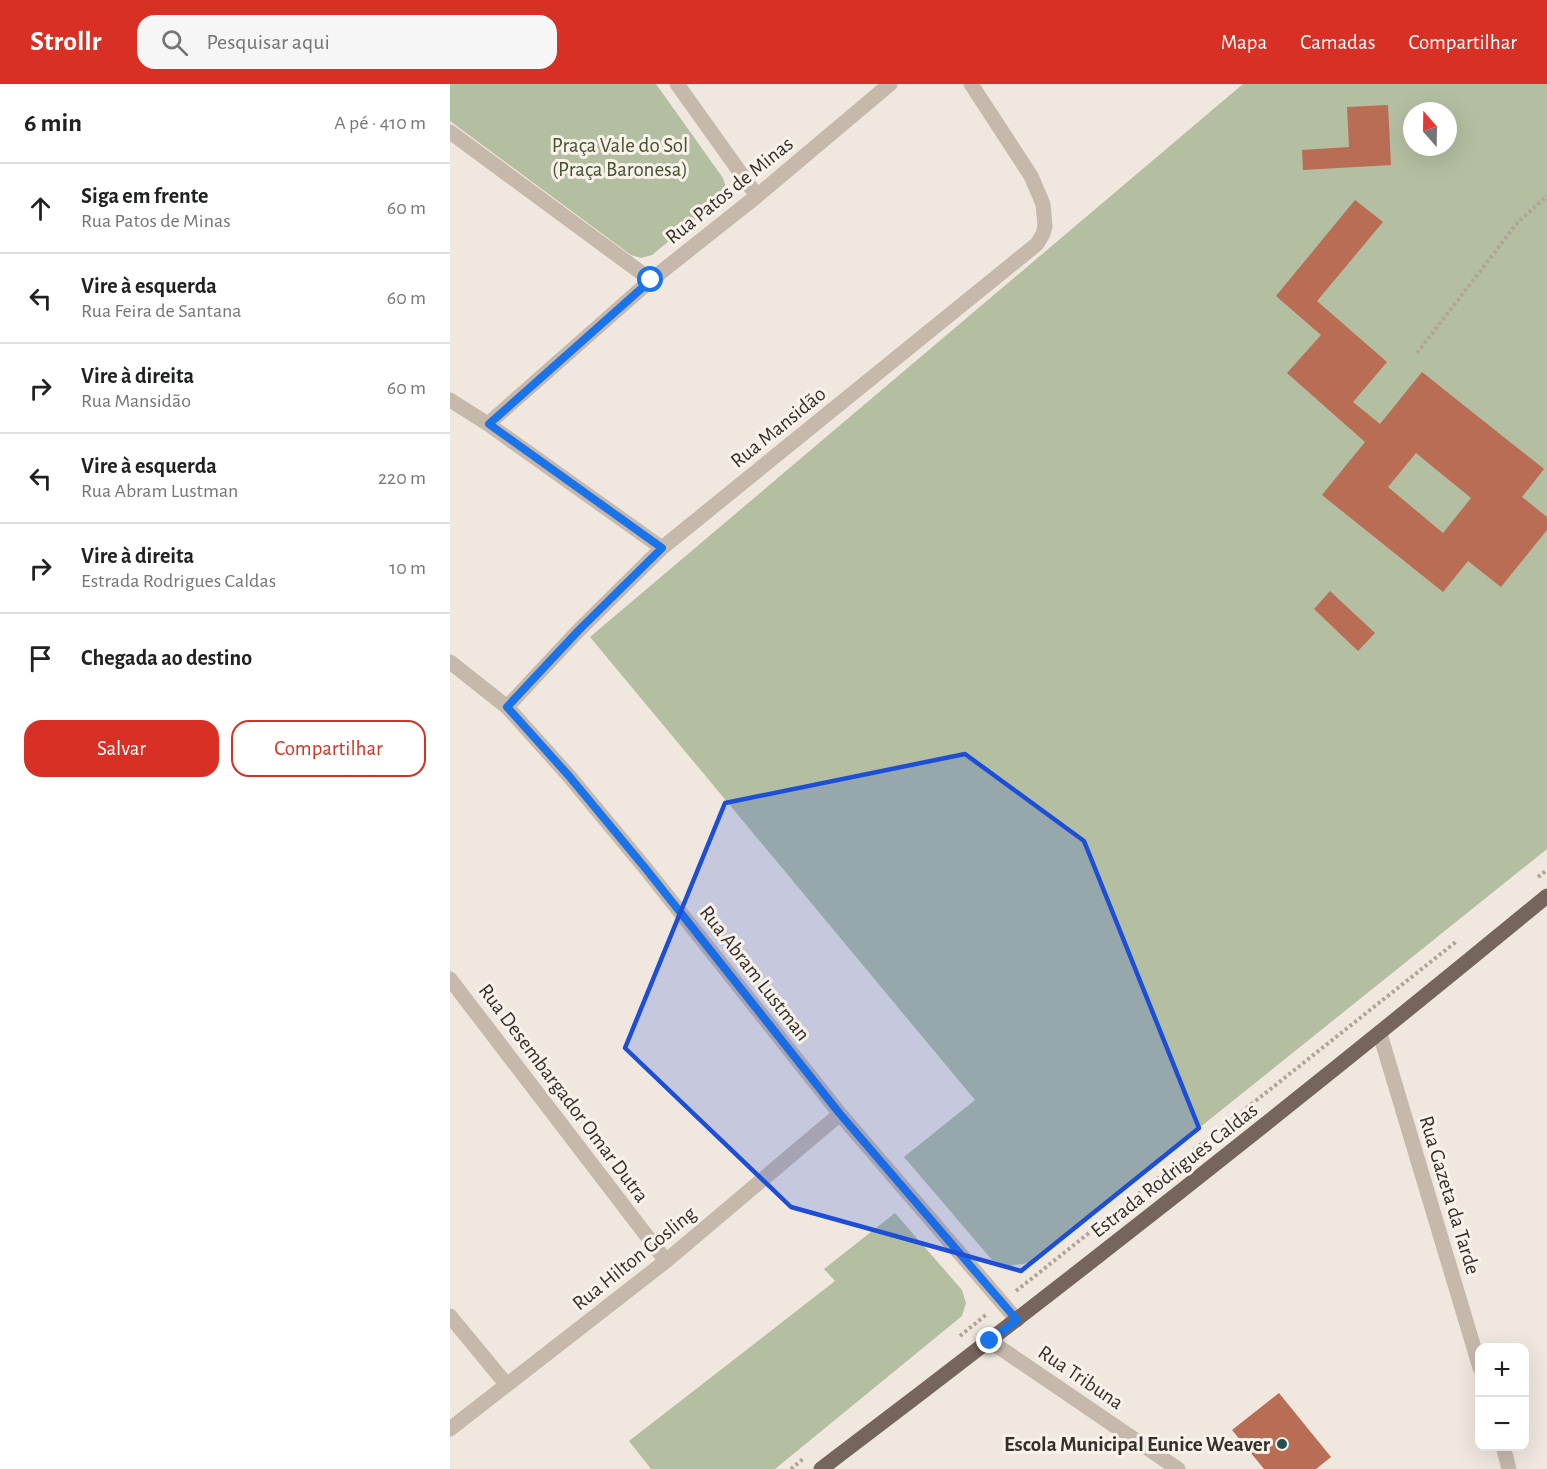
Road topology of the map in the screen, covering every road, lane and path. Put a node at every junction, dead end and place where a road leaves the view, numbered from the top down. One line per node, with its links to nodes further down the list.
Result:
1 (677, 84): 5 (street)
2 (890, 84): 5 (street, Rua Patos de Minas)
3 (978, 86): 11 (street, Rua Mansidão)
4 (450, 132): 7 (street)
5 (757, 196): 7 (street, Rua Patos de Minas)
6 (1547, 196): 8 (path)
7 (651, 280): 10 (street, Rua Patos de Minas)
8 (1417, 353)
9 (450, 400): 10 (street)
10 (489, 424): 11 (street)
11 (662, 548): 13 (street, Rua Mansidão)
12 (450, 662): 13 (street, Rua Abram Lustman)
13 (507, 707): 20 (street, Rua Abram Lustman)
14 (1547, 870): 15 (path)
15 (1538, 878)
16 (1547, 896): 19 (main road, Estrada Rodrigues Caldas)
17 (1464, 936): 22 (path)
18 (450, 979): 21 (street, Rua Desembargador Omar Dutra)
19 (1380, 1034): 24 (main road, Estrada Rodrigues Caldas); 27 (street, Rua Gazeta da Tarde)
20 (840, 1114): 21 (street, Rua Hilton Gosling); 22 (street, Rua Abram Lustman)
21 (666, 1261): 28 (street, Rua Hilton Gosling)
22 (1001, 1303): 24 (street, Rua Abram Lustman); 25 (path)
23 (450, 1316): 28 (street)
24 (1017, 1320): 26 (main road, Estrada Rodrigues Caldas)
25 (956, 1339)
26 (990, 1341): 33 (main road, Estrada Rodrigues Caldas); 34 (street, Rua Tribuna)
27 (1475, 1355)
28 (506, 1384): 29 (street, Rua Hilton Gosling)
29 (450, 1429)
30 (1504, 1451): 35 (street)
31 (810, 1455): 32 (path)
32 (791, 1469)
33 (821, 1469)
34 (1178, 1469)
35 (1509, 1469)

